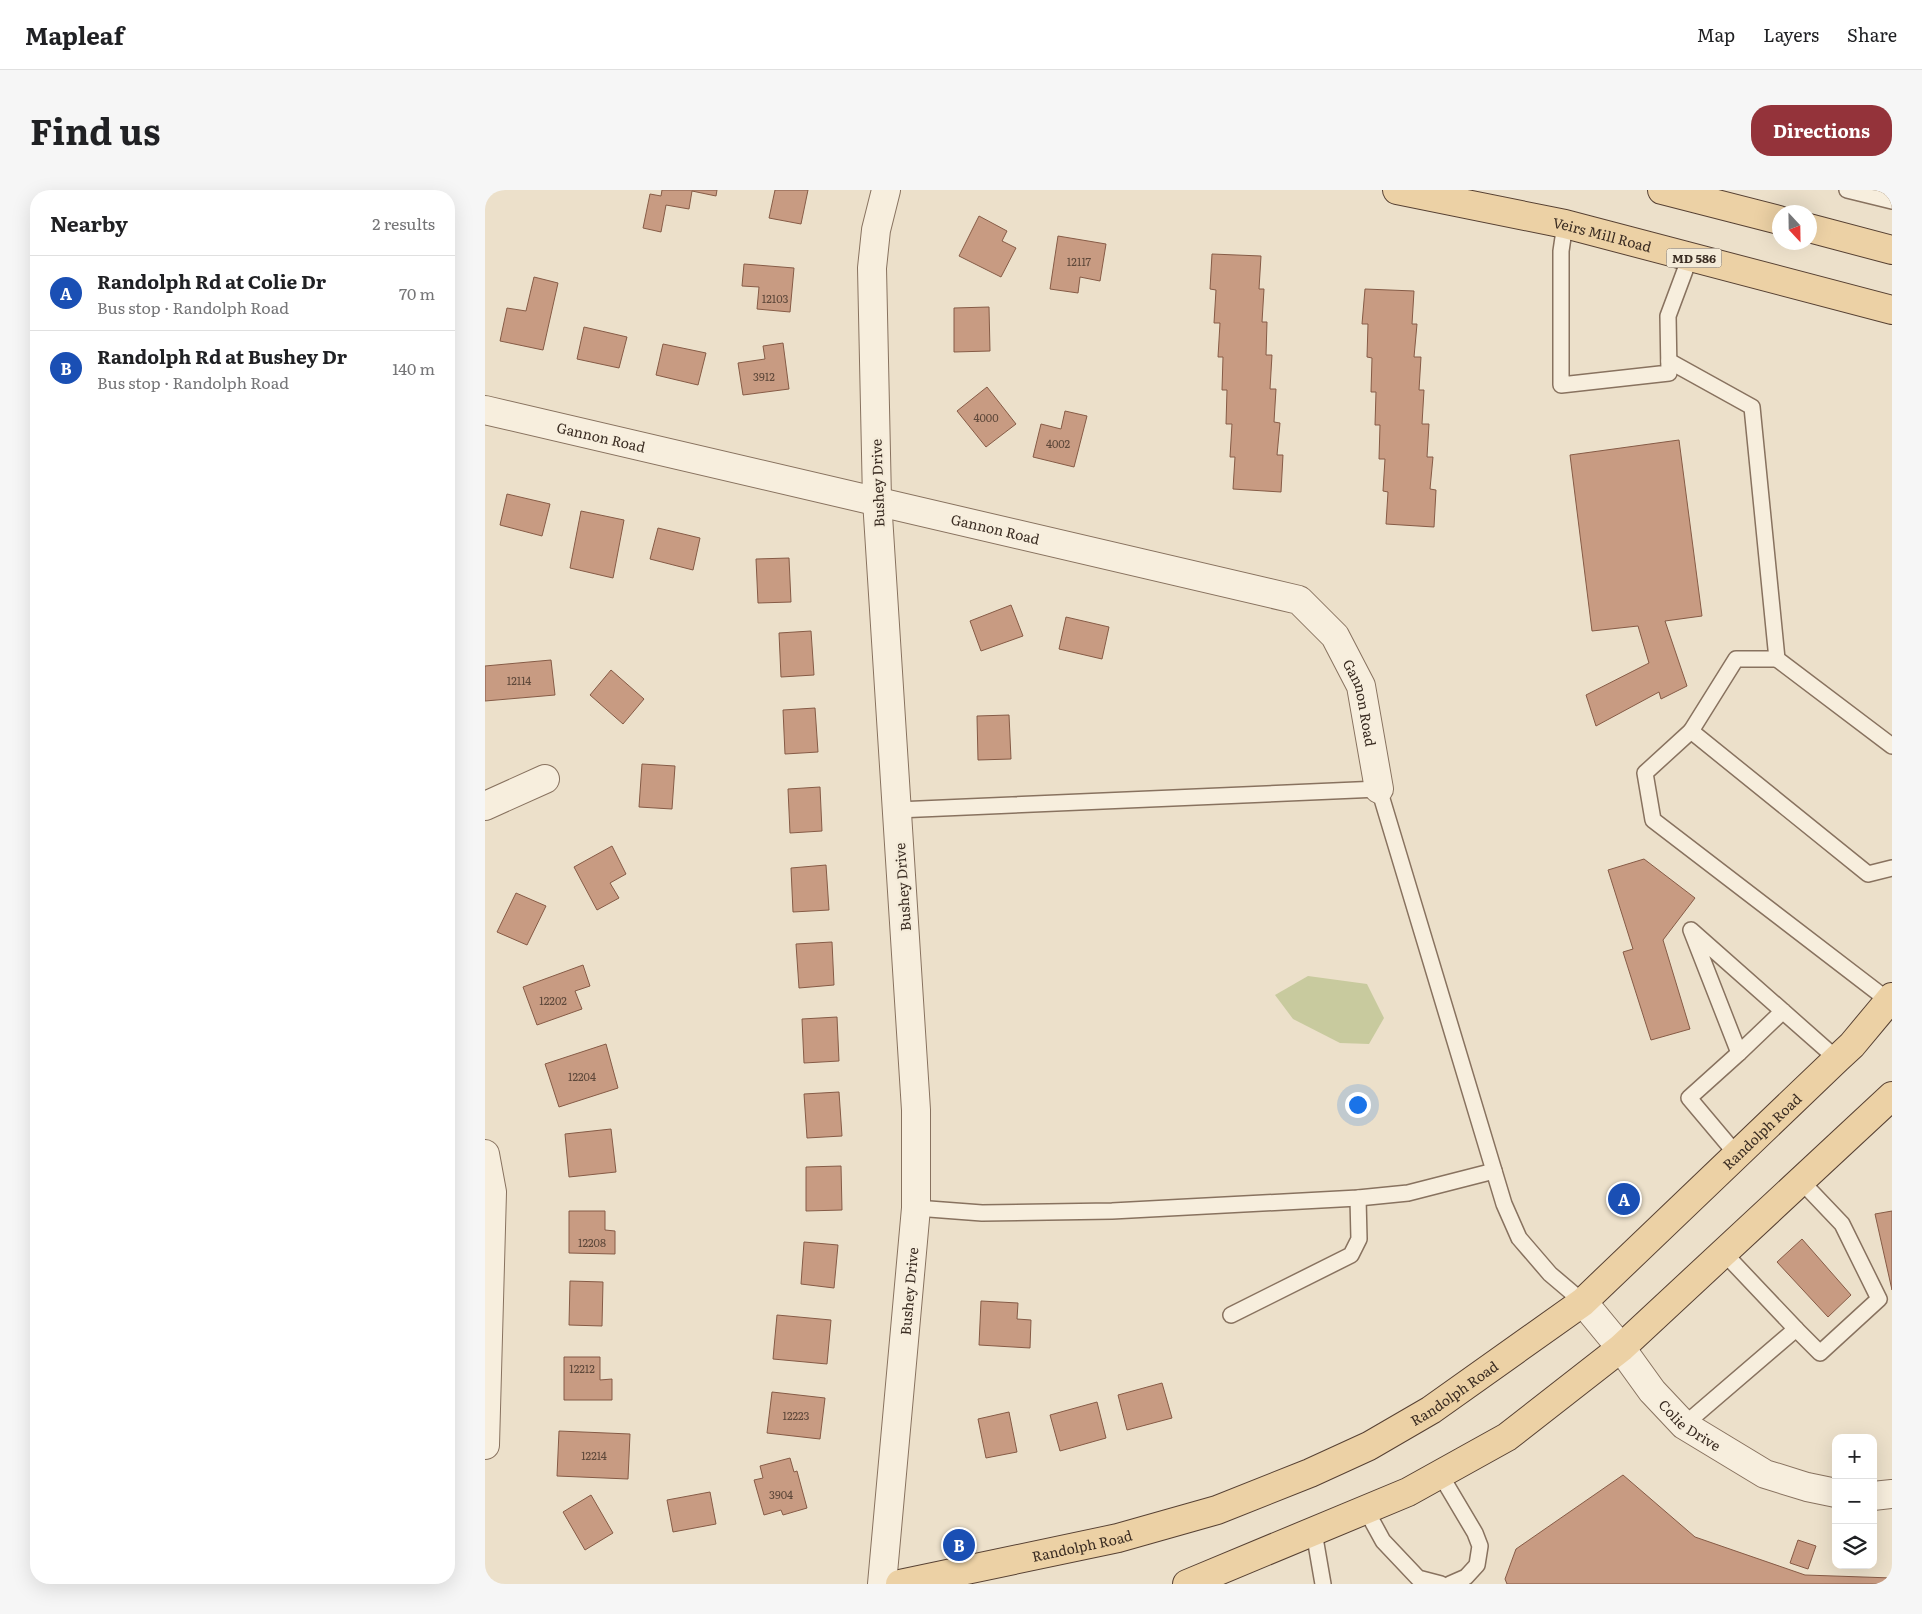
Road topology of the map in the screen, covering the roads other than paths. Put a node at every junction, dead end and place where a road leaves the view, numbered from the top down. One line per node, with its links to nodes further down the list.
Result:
1 (885, 190): 14 (street, Bushey Drive)
2 (1397, 190): 7 (main road, Veirs Mill Road / MD 586)
3 (1661, 190): 6 (main road)
4 (1847, 190): 5 (lane)
5 (1892, 201)
6 (1772, 218)
7 (1565, 224): 10 (main road, Veirs Mill Road / MD 586); 12 (lane)
8 (1817, 230): 9 (main road)
9 (1892, 250)
10 (1690, 257): 11 (main road, Veirs Mill Road / MD 586); 12 (lane)
11 (1892, 310)
12 (1669, 361): 15 (lane)
13 (485, 410): 14 (street, Gannon Road)
14 (877, 500): 19 (street, Gannon Road); 21 (street, Bushey Drive)
15 (1777, 659): 16 (lane); 17 (lane)
16 (1691, 731): 22 (lane); 23 (lane)
17 (1892, 746)
18 (545, 779): 20 (street)
19 (1379, 788): 21 (lane); 30 (lane)
20 (485, 806)
21 (897, 810): 33 (street, Bushey Drive)
22 (1892, 868)
23 (1890, 999): 26 (main road, Randolph Road)
24 (1783, 1011): 25 (lane); 25 (lane); 26 (lane)
25 (1739, 1053): 29 (lane)
26 (1837, 1059): 29 (main road, Randolph Road)
27 (1890, 1102): 31 (main road)
28 (485, 1154): 40 (street)
29 (1737, 1155): 35 (main road, Randolph Road)
30 (1494, 1171): 32 (lane); 35 (lane)
31 (1801, 1181): 34 (main road); 37 (lane)
32 (1358, 1198): 33 (lane); 36 (lane)
33 (915, 1208): 48 (street, Bushey Drive)
34 (1723, 1253): 37 (lane); 38 (main road)
35 (1583, 1302): 38 (street, Colie Drive); 49 (main road, Randolph Road)
36 (1231, 1315)
37 (1796, 1329): 39 (lane)
38 (1621, 1348): 39 (street, Colie Drive); 41 (main road)
39 (1684, 1425): 42 (street, Colie Drive)
40 (485, 1445)
41 (1440, 1474): 45 (main road); 53 (lane)
42 (1832, 1492)
43 (1892, 1494): 44 (street)
44 (1877, 1496)
45 (1366, 1510): 46 (main road); 52 (lane)
46 (1314, 1532): 47 (main road); 51 (lane)
47 (1233, 1575): 50 (main road)
48 (882, 1584)
49 (900, 1584)
50 (1187, 1584)
51 (1323, 1584)
52 (1441, 1584)
53 (1450, 1584)

